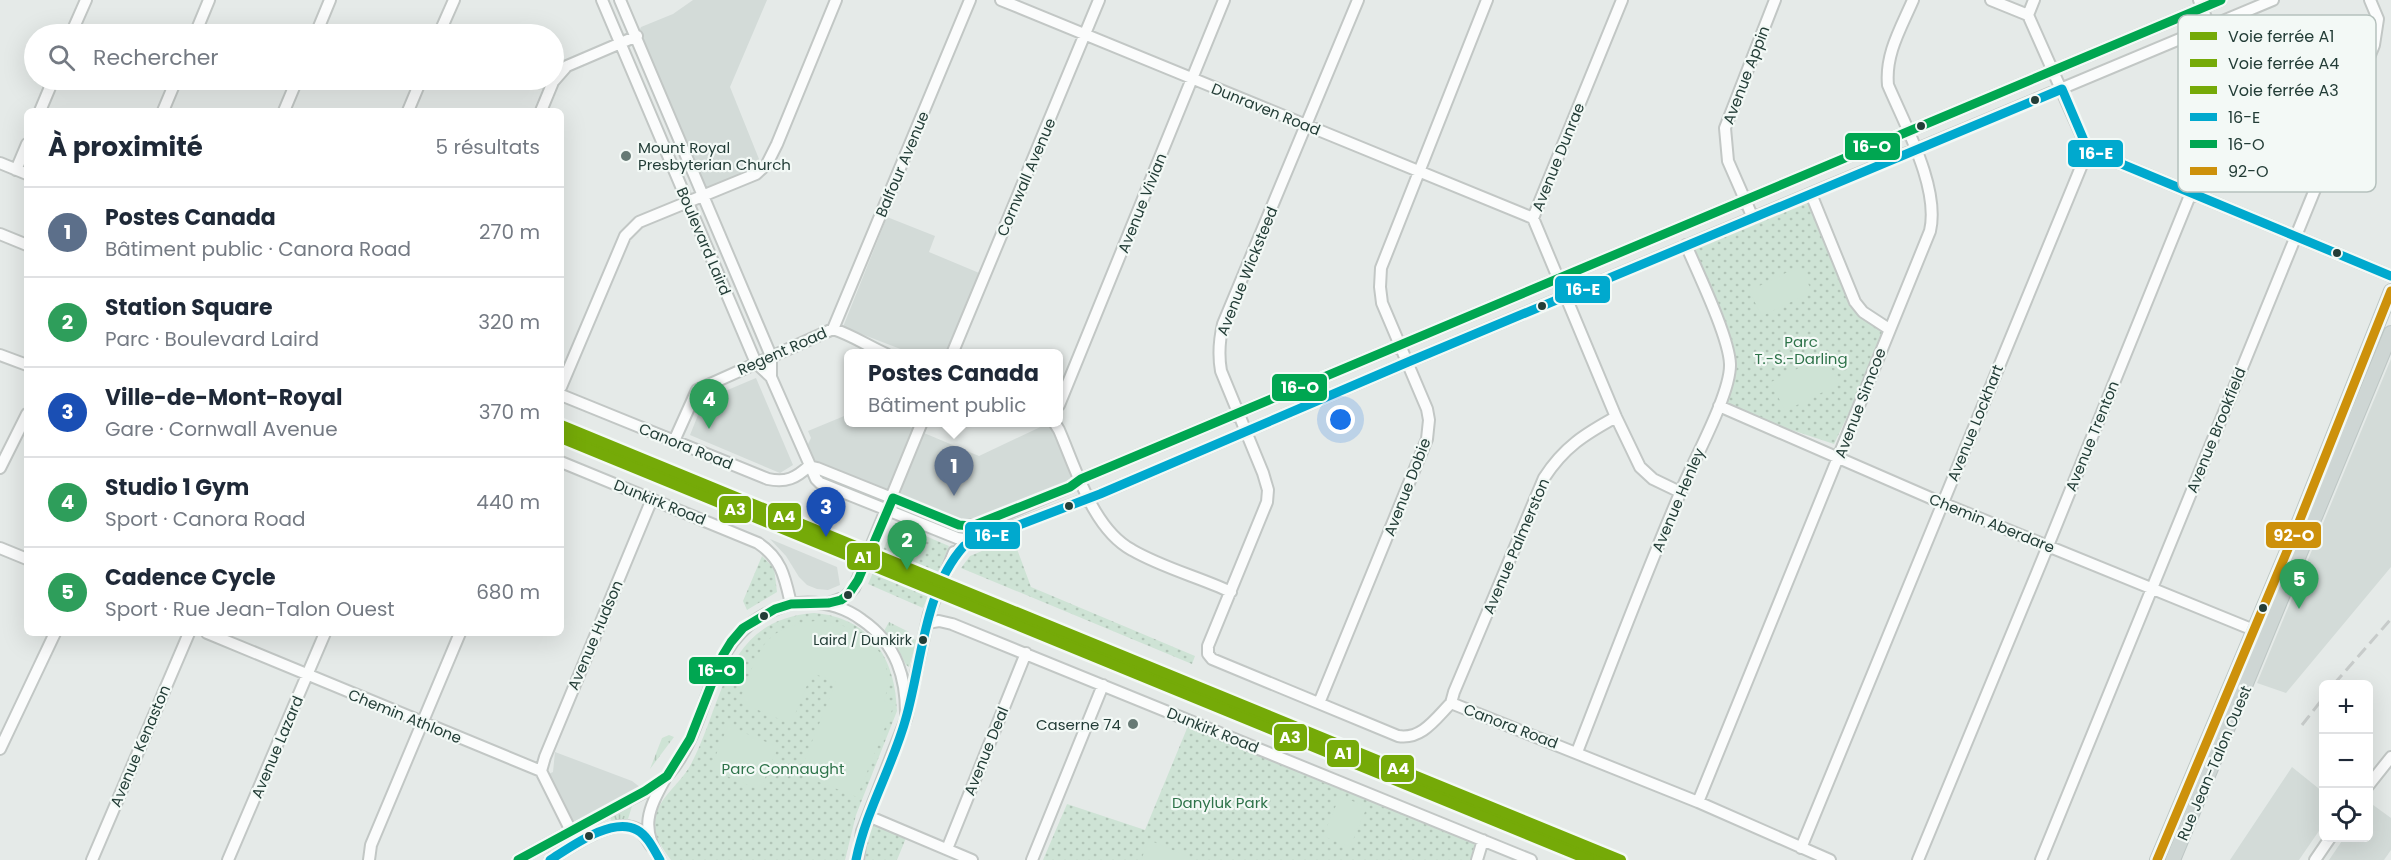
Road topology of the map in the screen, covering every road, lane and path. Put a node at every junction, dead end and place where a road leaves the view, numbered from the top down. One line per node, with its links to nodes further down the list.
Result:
1 (86, 0): 27 (street)
2 (209, 0): 28 (street)
3 (330, 0): 29 (street)
4 (454, 0): 30 (street)
5 (602, 0): 35 (street, Boulevard Laird)
6 (620, 0): 33 (street, Boulevard Laird)
7 (836, 0): 61 (street)
8 (970, 0): 74 (street, Balfour Avenue)
9 (1000, 0): 32 (street, Dunraven Road)
10 (1099, 0): 32 (street, Cornwall Avenue)
11 (1224, 0): 38 (street, Avenue Vivian)
12 (1358, 0): 50 (street, Avenue Wicksteed)
13 (1487, 0): 56 (street, Avenue Dobie)
14 (1622, 0): 64 (street, Avenue Dunrae)
15 (1775, 0): 62 (street, Avenue Appin)
16 (1913, 0): 51 (street, Avenue Simcoe)
17 (1991, 0): 23 (street)
18 (2034, 0): 23 (street)
19 (2221, 0): 22 (street)
20 (2273, 0): 24 (street)
21 (2370, 0): 26 (street, Avenue Brookfield)
22 (2200, 4): 37 (street)
23 (2028, 15): 37 (street)
24 (2238, 15)
25 (2376, 15): 31 (street, Avenue Brookfield)
26 (2376, 15)
27 (75, 24)
28 (199, 24)
29 (320, 24)
30 (443, 24)
31 (2376, 32)
32 (1085, 35): 38 (street, Dunraven Road); 79 (street, Cornwall Avenue)
33 (637, 36): 35 (street); 61 (street, Boulevard Laird)
34 (2178, 40): 39 (street)
35 (620, 43): 36 (street); 63 (street, Boulevard Laird)
36 (564, 69)
37 (2053, 69): 39 (street); 51 (street)
38 (1192, 79): 50 (street, Dunraven Road); 87 (street, Avenue Vivian)
39 (2062, 89): 52 (street); 53 (street)
40 (49, 90): 45 (street)
41 (172, 90): 46 (street)
42 (293, 90): 47 (street)
43 (417, 90): 48 (street)
44 (550, 90): 49 (street)
45 (41, 108)
46 (165, 108)
47 (285, 108)
48 (409, 108)
49 (542, 108)
50 (1306, 125): 56 (street, Dunraven Road); 90 (street, Avenue Wicksteed)
51 (1907, 131): 53 (street, Avenue Simcoe); 62 (street)
52 (2088, 150): 57 (street); 106 (street, Avenue Lockhart)
53 (1915, 151): 60 (street); 75 (street, Avenue Simcoe)
54 (0, 163): 55 (street)
55 (22, 172)
56 (1420, 172): 64 (street, Dunraven Road); 77 (street, Avenue Dobie)
57 (2178, 188)
58 (2313, 192): 67 (street, Avenue Brookfield)
59 (2191, 193): 67 (street); 111 (street, Avenue Trenton)
60 (1811, 194): 65 (street); 75 (street)
61 (704, 197): 63 (street); 81 (street, Boulevard Laird)
62 (1746, 200): 65 (street, Avenue Appin); 71 (street)
63 (688, 203): 83 (street, Boulevard Laird); 86 (street)
64 (1533, 218): 71 (street, Avenue Dunrae)
65 (1753, 218): 69 (street)
66 (0, 234): 68 (street)
67 (2295, 236): 70 (street); 115 (street, Avenue Brookfield)
68 (24, 243)
69 (1686, 245): 73 (street); 89 (street, Avenue Henley)
70 (2391, 276)
71 (1557, 279): 73 (street, Avenue Dunrae); 77 (street)
72 (2391, 291): 120 (main road, Rue Jean-Talon Ouest)
73 (1565, 298): 82 (street); 91 (street, Avenue Dunrae)
74 (833, 329): 78 (street, Regent Road); 81 (street, Regent Road)
75 (1889, 329): 97 (street, Avenue Simcoe)
76 (2391, 333): 120 (main road, Rue Jean-Talon Ouest)
77 (1401, 345): 82 (street, Avenue Dobie); 90 (street)
78 (874, 349)
79 (954, 349)
80 (0, 356): 84 (street)
81 (771, 356): 83 (street, Regent Road); 85 (street, Boulevard Laird)
82 (1408, 362): 95 (street); 131 (street, Avenue Dobie)
83 (756, 363): 85 (street, Boulevard Laird); 96 (street, Regent Road)
84 (24, 365)
85 (771, 377): 99 (street, Boulevard Laird)
86 (564, 380)
87 (1063, 395)
88 (564, 396): 96 (street, Canora Road)
89 (1719, 406): 97 (street, Chemin Aberdare); 102 (street, Avenue Henley)
90 (1240, 414): 95 (street, Avenue Wicksteed); 101 (street)
91 (1616, 417): 102 (street, Avenue Dunrae); 130 (street, Avenue Palmerston)
92 (24, 420): 100 (street)
93 (920, 427): 104 (street)
94 (1057, 427): 101 (street)
95 (1246, 430): 103 (street); 116 (street, Avenue Wicksteed)
96 (674, 441): 99 (street, Canora Road)
97 (1837, 459): 106 (street, Chemin Aberdare); 140 (street, Avenue Simcoe)
98 (564, 463): 105 (street, Dunkirk Road)
99 (809, 466): 104 (street); 107 (street)
100 (0, 468)
101 (1081, 479): 103 (street); 108 (street)
102 (1680, 492): 135 (street, Avenue Henley)
103 (1089, 497): 110 (street); 116 (street)
104 (892, 498): 107 (street); 108 (street)
105 (652, 499): 118 (street, Dunkirk Road); 137 (street, Avenue Hudson)
106 (1942, 503): 111 (street, Chemin Aberdare); 146 (street, Avenue Lockhart)
107 (888, 509): 109 (street); 117 (street)
108 (959, 525): 109 (street)
109 (957, 538): 110 (street); 114 (street)
110 (975, 541): 114 (street)
111 (2047, 546): 115 (street, Chemin Aberdare); 160 (street, Avenue Trenton)
112 (0, 548): 113 (street)
113 (24, 558)
114 (952, 558): 119 (street)
115 (2152, 588): 120 (street, Chemin Aberdare); 161 (street, Avenue Brookfield)
116 (1231, 592): 126 (street, Avenue Wicksteed)
117 (829, 603): 118 (street); 132 (street)
118 (791, 604): 138 (street)
119 (927, 623): 127 (street, Dunkirk Road); 132 (street)
120 (2261, 633): 162 (main road, Rue Jean-Talon Ouest); 163 (main road, Rue Jean-Talon Ouest)
121 (54, 636): 134 (street)
122 (188, 636): 149 (street, Avenue Kenaston)
123 (214, 636): 128 (street, Chemin Athlone)
124 (324, 636): 128 (street, Avenue Lazard)
125 (459, 636): 133 (street)
126 (1208, 646): 131 (street, Canora Road)
127 (1026, 653): 129 (street, Dunkirk Road); 147 (street, Avenue Deal)
128 (308, 676): 133 (street, Chemin Athlone); 150 (street, Avenue Lazard)
129 (1103, 685): 143 (street, Dunkirk Road); 156 (street)
130 (1451, 703): 131 (street, Canora Road); 135 (street, Canora Road)
131 (1318, 704)
132 (906, 719): 141 (street)
133 (422, 723): 137 (street, Chemin Athlone); 151 (street)
134 (0, 749)
135 (1577, 752): 140 (street, Canora Road)
136 (2391, 757): 139 (street)
137 (541, 771): 142 (street)
138 (667, 776): 142 (street); 145 (street)
139 (2373, 780)
140 (1698, 802): 146 (street, Canora Road)
141 (868, 816): 147 (street); 148 (street)
142 (571, 831): 152 (street)
143 (1483, 840): 157 (street); 158 (street, Dunkirk Road)
144 (2327, 842): 164 (street)
145 (651, 846): 153 (street); 154 (street)
146 (1801, 848): 159 (street, Canora Road)
147 (946, 849): 155 (street)
148 (857, 857)
149 (92, 860)
150 (228, 860)
151 (369, 860)
152 (518, 860)
153 (549, 860)
154 (660, 860)
155 (972, 860)
156 (1032, 860)
157 (1477, 860)
158 (1531, 860)
159 (1830, 860)
160 (1918, 860)
161 (2041, 860)
162 (2157, 860)
163 (2173, 860)
164 (2316, 860)

